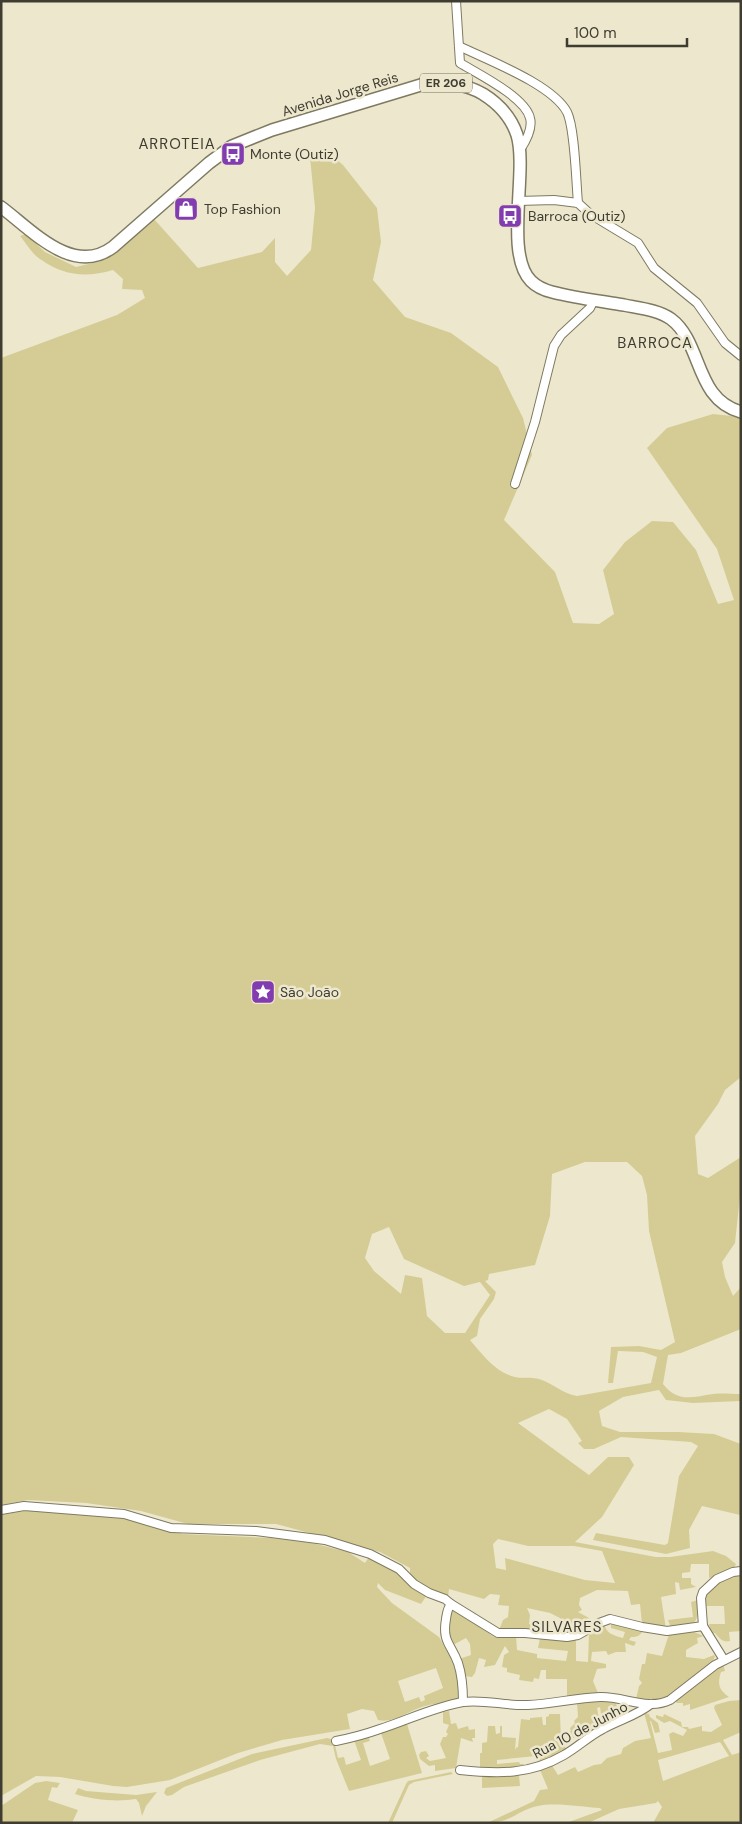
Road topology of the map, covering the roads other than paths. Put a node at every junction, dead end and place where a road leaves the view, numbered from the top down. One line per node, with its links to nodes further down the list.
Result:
1 (456, 1): 2 (street)
2 (459, 46): 3 (street); 5 (street)
3 (520, 151): 4 (main road, Avenida Jorge Reis / ER 206); 6 (main road, Avenida Jorge Reis / ER 206)
4 (518, 201): 5 (street); 7 (main road, Avenida Jorge Reis / ER 206)
5 (578, 204): 8 (street)
6 (1, 208)
7 (594, 300): 9 (main road, Avenida Jorge Reis / ER 206); 10 (street)
8 (741, 356)
9 (741, 412)
10 (515, 484)
11 (1, 1510): 13 (street)
12 (741, 1570): 14 (street)
13 (451, 1604): 14 (street); 17 (street)
14 (703, 1626): 16 (street)
15 (741, 1652): 16 (street)
16 (724, 1660): 18 (street)
17 (463, 1702): 18 (street); 19 (street)
18 (651, 1704): 20 (street, Rua 10 de Junho)
19 (336, 1741)
20 (460, 1770)

